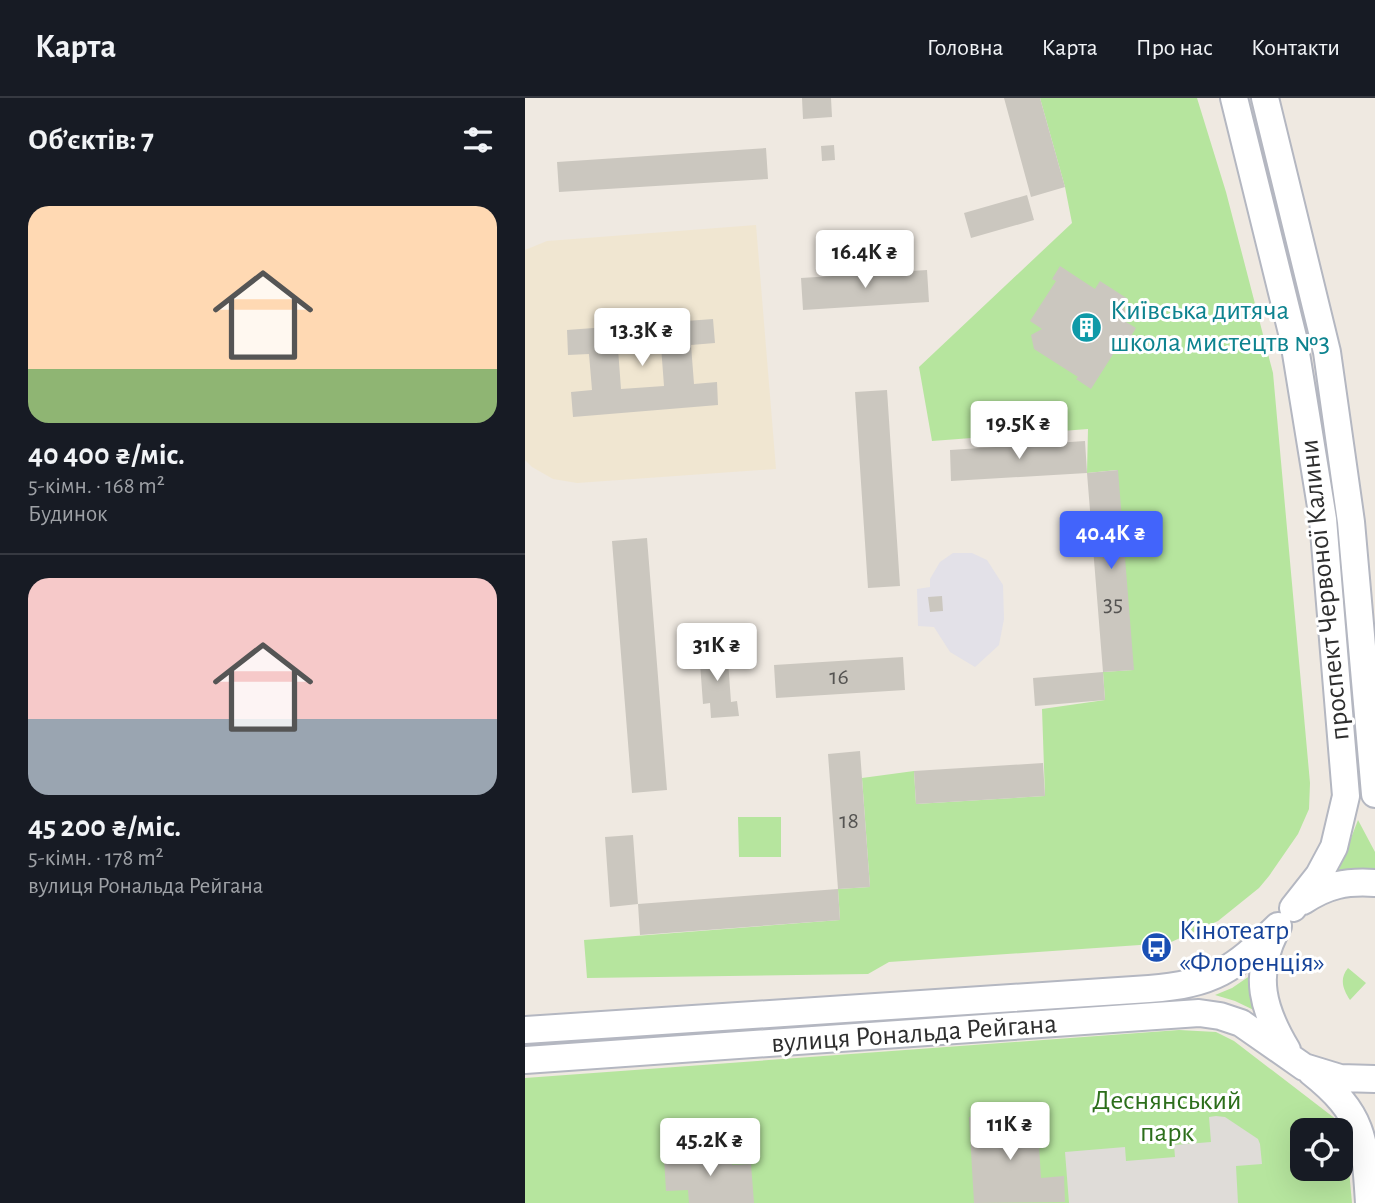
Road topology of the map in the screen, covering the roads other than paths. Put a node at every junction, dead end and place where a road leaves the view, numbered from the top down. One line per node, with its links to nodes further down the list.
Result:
1 (1234, 98): 5 (main road, проспект Червоної Калини)
2 (1265, 98): 3 (main road, проспект Червоної Калини)
3 (1375, 794)
4 (1375, 883): 5 (main road)
5 (1286, 917): 6 (main road, вулиця Рональда Рейгана); 8 (main road)
6 (525, 1030)
7 (525, 1060): 8 (main road, вулиця Рональда Рейгана)
8 (1298, 1062): 9 (main road); 10 (main road)
9 (1375, 1079)
10 (1369, 1203)

